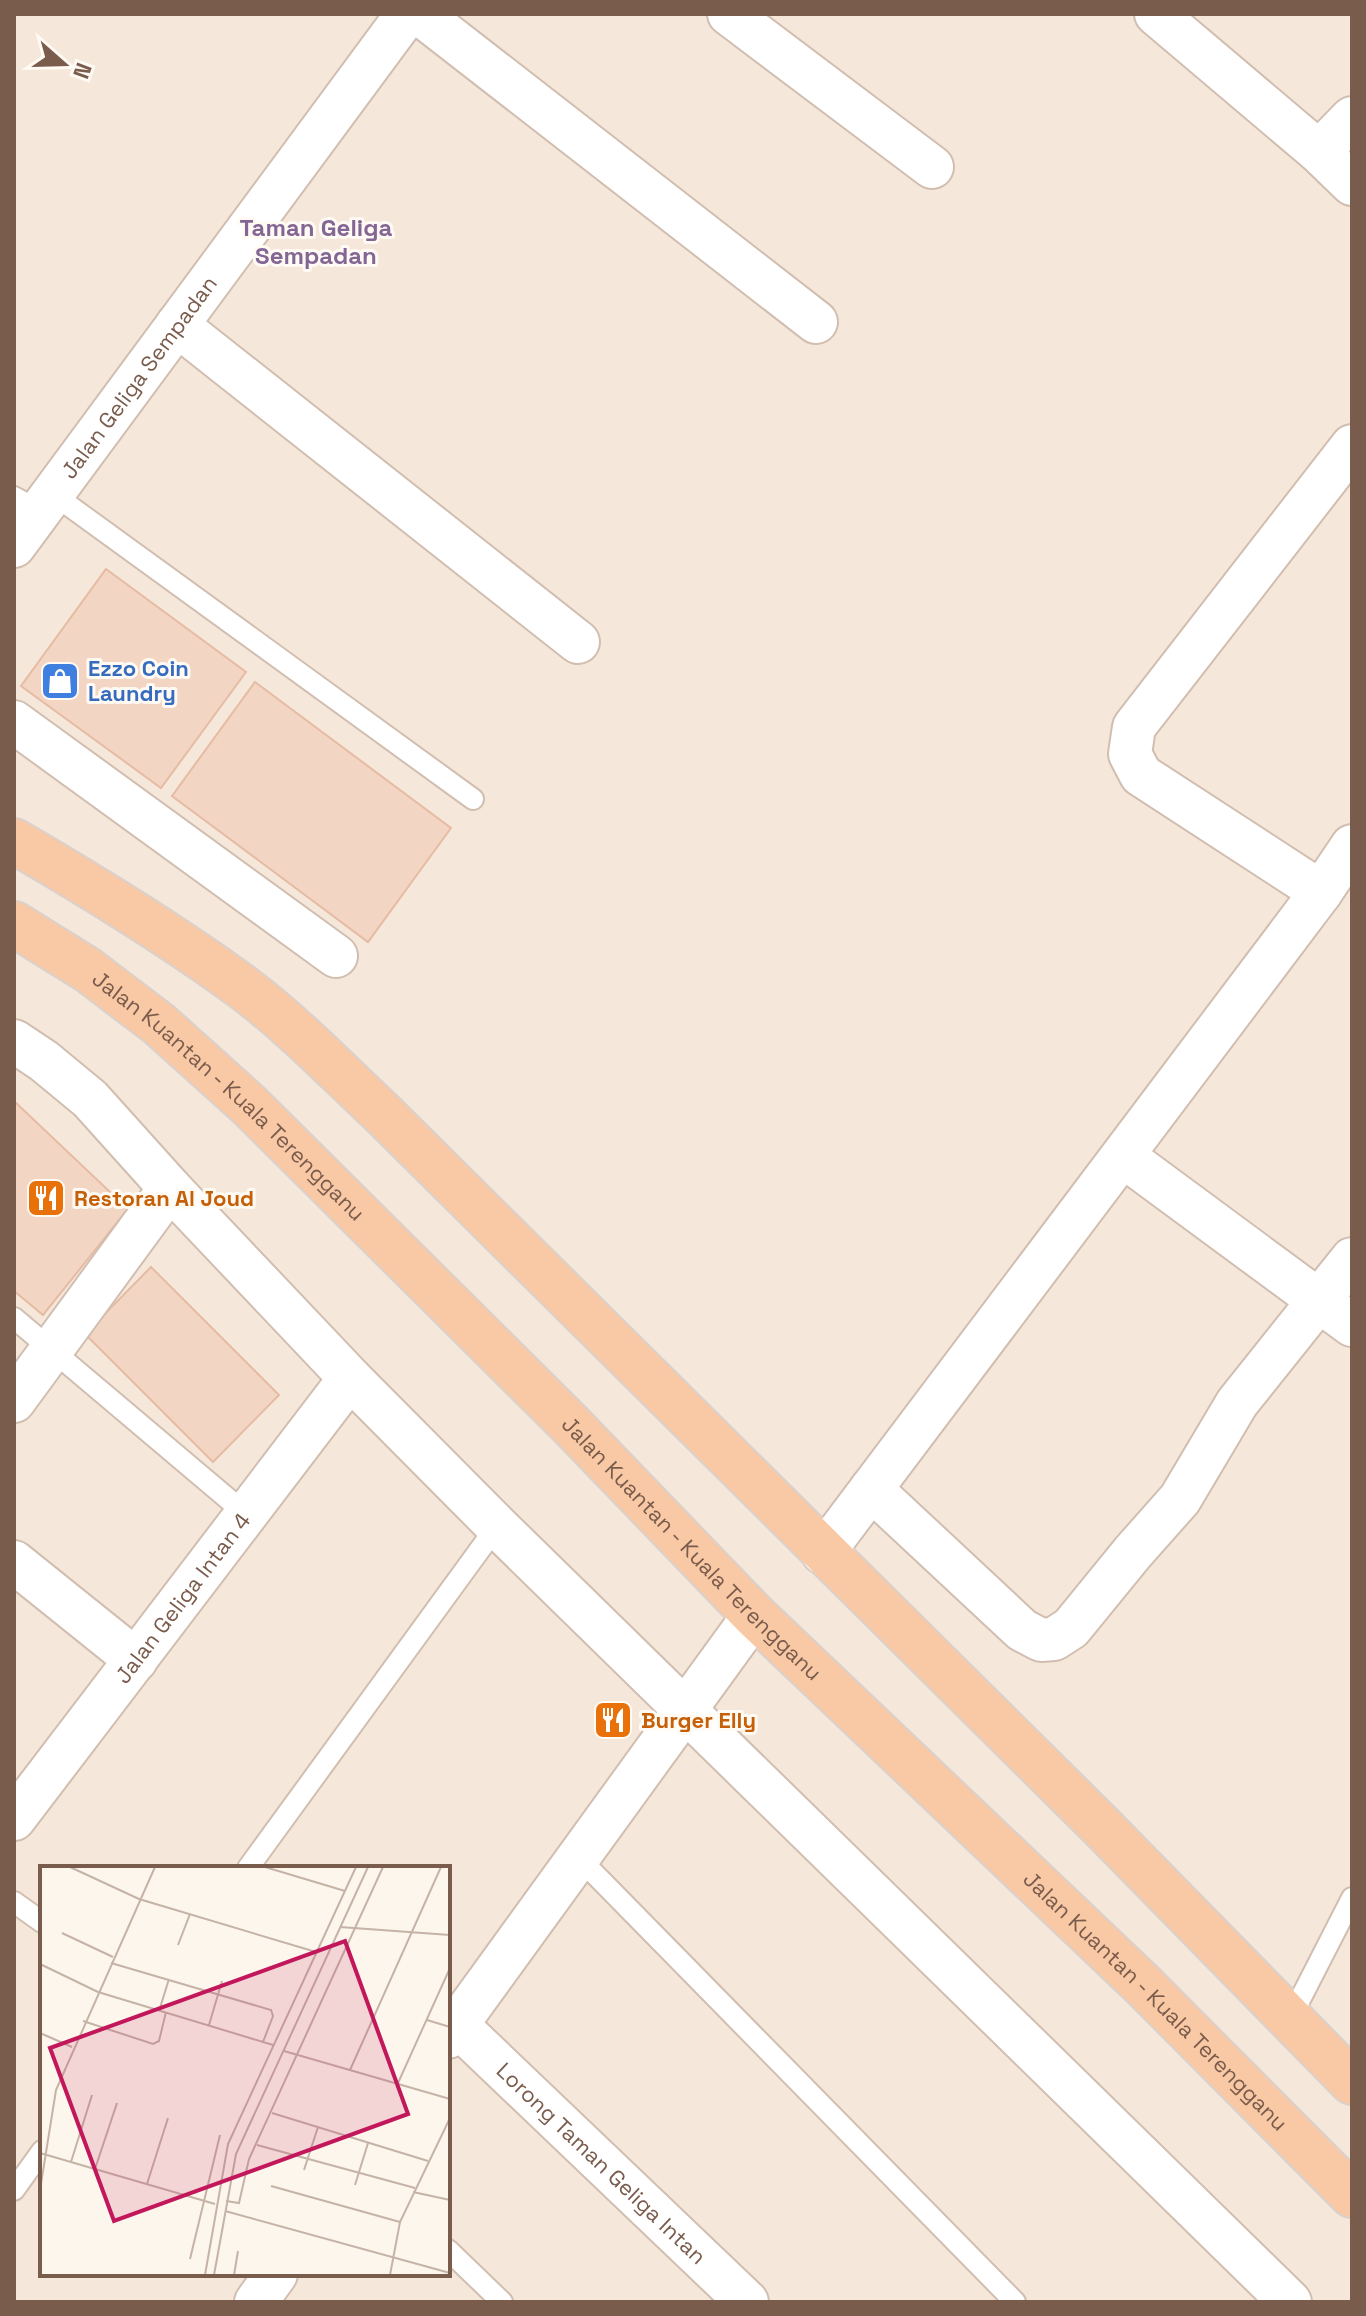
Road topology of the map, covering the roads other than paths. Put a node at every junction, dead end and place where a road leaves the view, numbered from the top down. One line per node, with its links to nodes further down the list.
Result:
1 (407, 14): 10 (street, Jalan Geliga Sempadan)
2 (420, 14): 9 (street)
3 (729, 14): 7 (street)
4 (1156, 14): 6 (street)
5 (1352, 118): 6 (street)
6 (1319, 152): 8 (street)
7 (932, 167)
8 (1352, 184)
9 (816, 322)
10 (177, 325): 12 (street, Jalan Geliga Sempadan); 14 (street)
11 (1352, 446): 19 (street)
12 (36, 501): 13 (street, Jalan Geliga Sempadan); 16 (lane)
13 (14, 546)
14 (578, 642)
15 (14, 722): 21 (street)
16 (473, 799)
17 (14, 841): 34 (highway)
18 (1351, 848): 19 (street)
19 (1321, 892): 23 (street)
20 (14, 924): 36 (highway, Jalan Kuantan - Kuala Terengganu)
21 (336, 956)
22 (14, 1041): 24 (street)
23 (1123, 1156): 26 (street); 31 (street)
24 (170, 1188): 28 (street); 29 (street)
25 (1352, 1259): 26 (street)
26 (1336, 1313): 31 (street)
27 (14, 1318): 28 (lane)
28 (51, 1347): 30 (street); 32 (lane)
29 (350, 1378): 32 (street, Jalan Geliga Intan 4); 33 (street)
30 (14, 1401)
31 (871, 1489): 34 (street)
32 (246, 1514): 37 (street, Jalan Geliga Intan 4)
33 (497, 1526): 38 (street); 41 (lane)
34 (823, 1553): 45 (highway)
35 (14, 1562): 37 (street)
36 (754, 1615): 38 (street); 50 (highway, Jalan Kuantan - Kuala Terengganu)
37 (136, 1660): 39 (street, Jalan Geliga Intan 4)
38 (686, 1710): 40 (street); 57 (street)
39 (14, 1819)
40 (578, 1857): 46 (street); 56 (lane)
41 (249, 1866)
42 (1352, 1898): 45 (lane)
43 (14, 1902): 44 (lane)
44 (40, 1921)
45 (1290, 2019): 47 (highway)
46 (452, 2031): 55 (street, Lorong Taman Geliga Intan)
47 (1352, 2082)
48 (40, 2154): 49 (lane)
49 (14, 2190)
50 (1352, 2195)
51 (450, 2252): 54 (lane)
52 (275, 2276): 53 (street)
53 (256, 2302)
54 (502, 2302)
55 (747, 2302)
56 (1015, 2302)
57 (1290, 2302)

